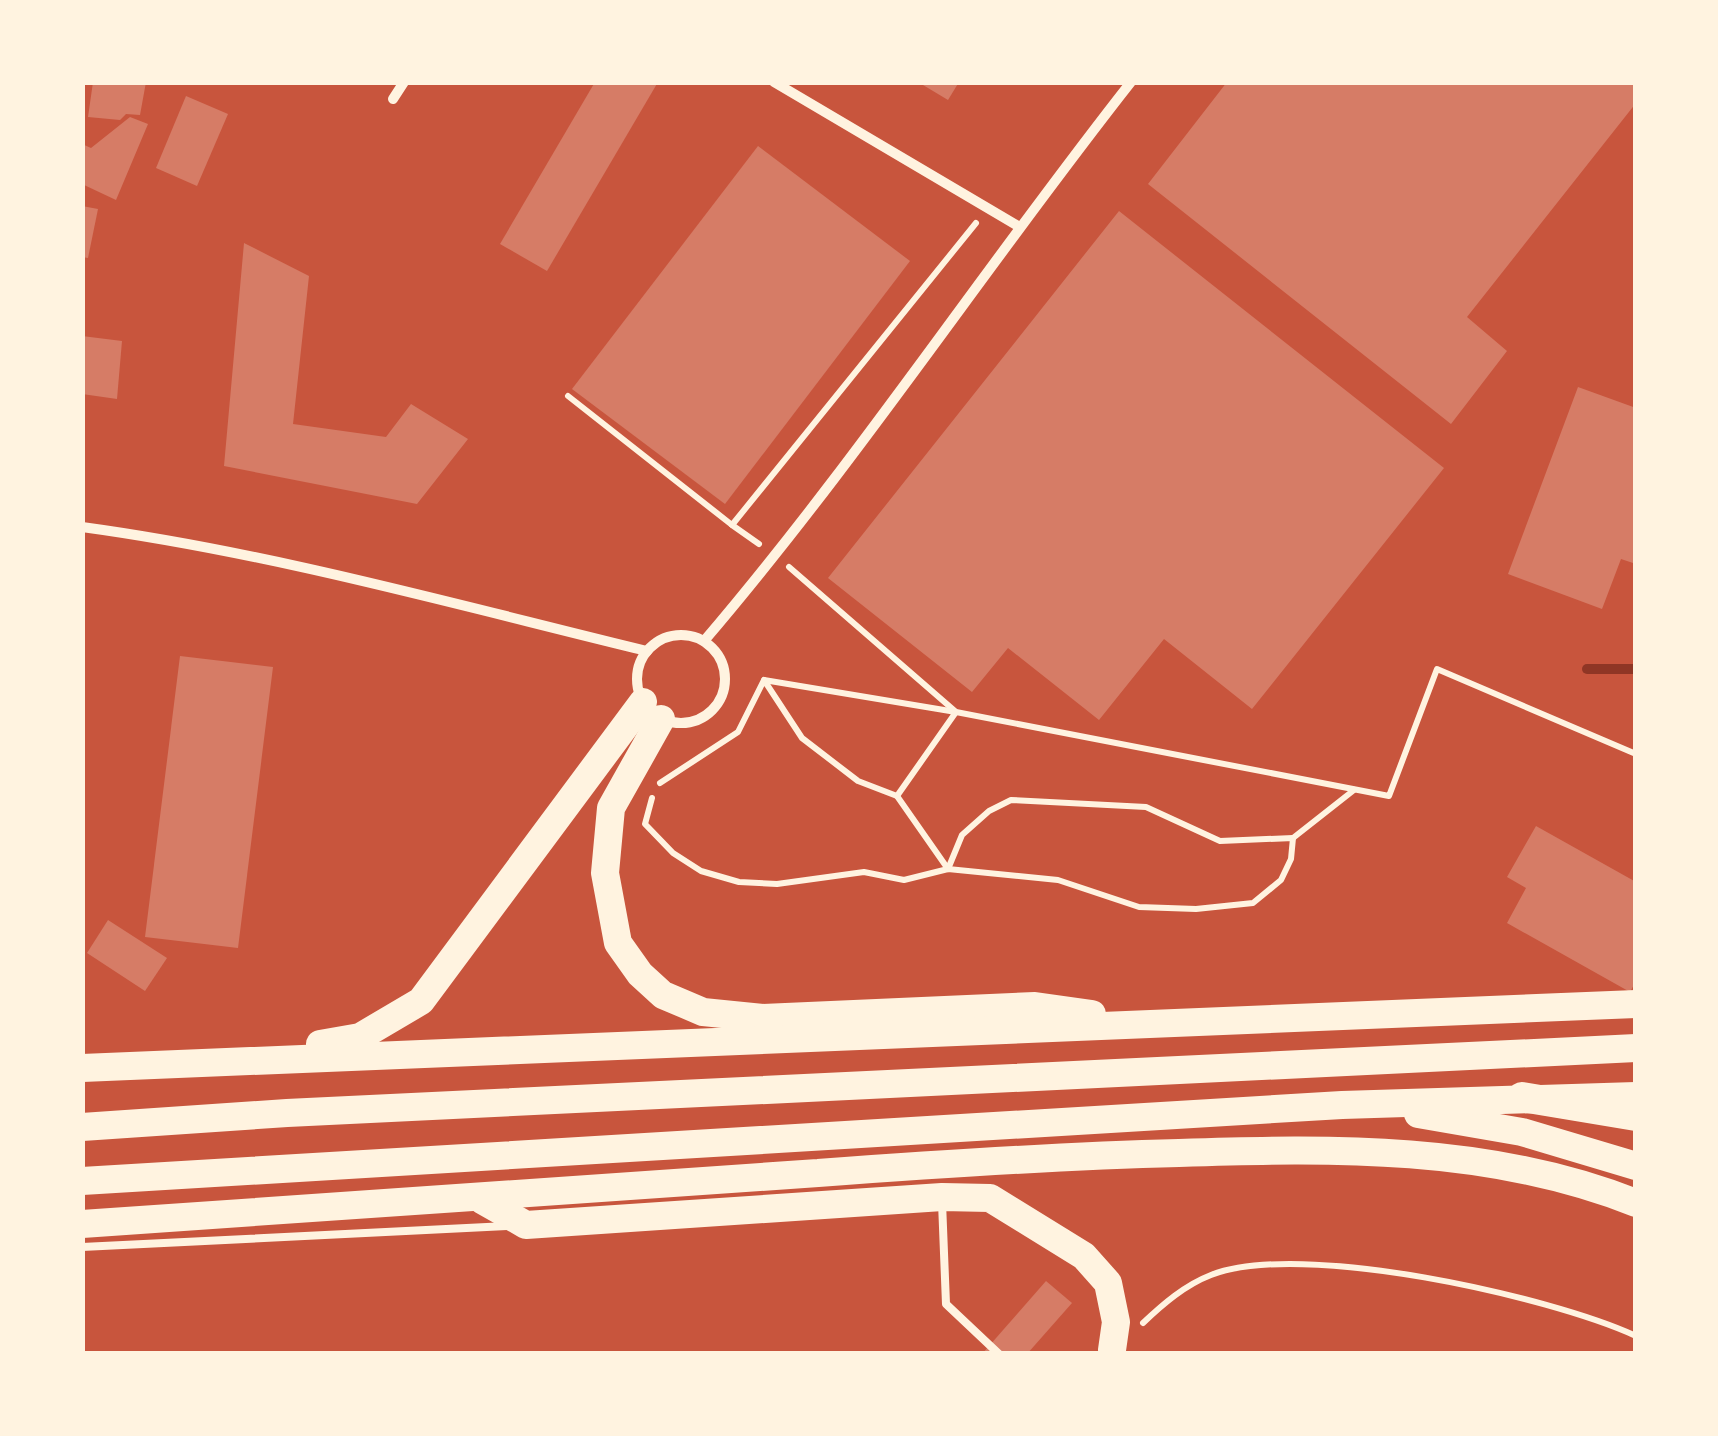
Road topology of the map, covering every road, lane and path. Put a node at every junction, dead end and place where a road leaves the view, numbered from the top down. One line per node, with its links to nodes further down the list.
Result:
1 (404, 82): 4 (street)
2 (774, 82): 5 (street)
3 (1131, 82): 6 (street)
4 (393, 99)
5 (986, 210): 6 (street); 8 (path)
6 (1018, 226): 10 (street)
7 (568, 396): 8 (path)
8 (732, 526): 10 (path)
9 (82, 527): 12 (street)
10 (776, 556): 11 (street); 15 (path)
11 (704, 641): 12 (street); 14 (street)
12 (647, 651): 14 (street)
13 (764, 680): 15 (path); 18 (path); 20 (path)
14 (652, 710): 22 (highway); 24 (highway)
15 (956, 712): 17 (path); 18 (path)
16 (1636, 754): 17 (path)
17 (1354, 790): 19 (path)
18 (897, 796): 20 (path)
19 (1293, 838): 20 (path); 20 (path)
20 (948, 870)
21 (1636, 1004): 22 (highway)
22 (1163, 1024): 24 (highway)
23 (1636, 1048): 30 (highway)
24 (168, 1064): 25 (highway)
25 (82, 1068)
26 (1522, 1096): 27 (highway); 28 (highway); 29 (highway)
27 (1636, 1096)
28 (1342, 1105): 31 (highway); 33 (highway)
29 (1636, 1116)
30 (82, 1128)
31 (1636, 1166)
32 (754, 1178): 35 (highway); 36 (highway); 37 (highway)
33 (82, 1181)
34 (942, 1197): 37 (highway); 43 (highway); 44 (lane)
35 (482, 1200): 38 (highway); 39 (highway)
36 (1636, 1203)
37 (674, 1218): 39 (highway)
38 (82, 1224)
39 (526, 1225): 40 (lane)
40 (82, 1247)
41 (1171, 1297): 42 (path)
42 (1636, 1336)
43 (1110, 1352)
44 (998, 1354)

